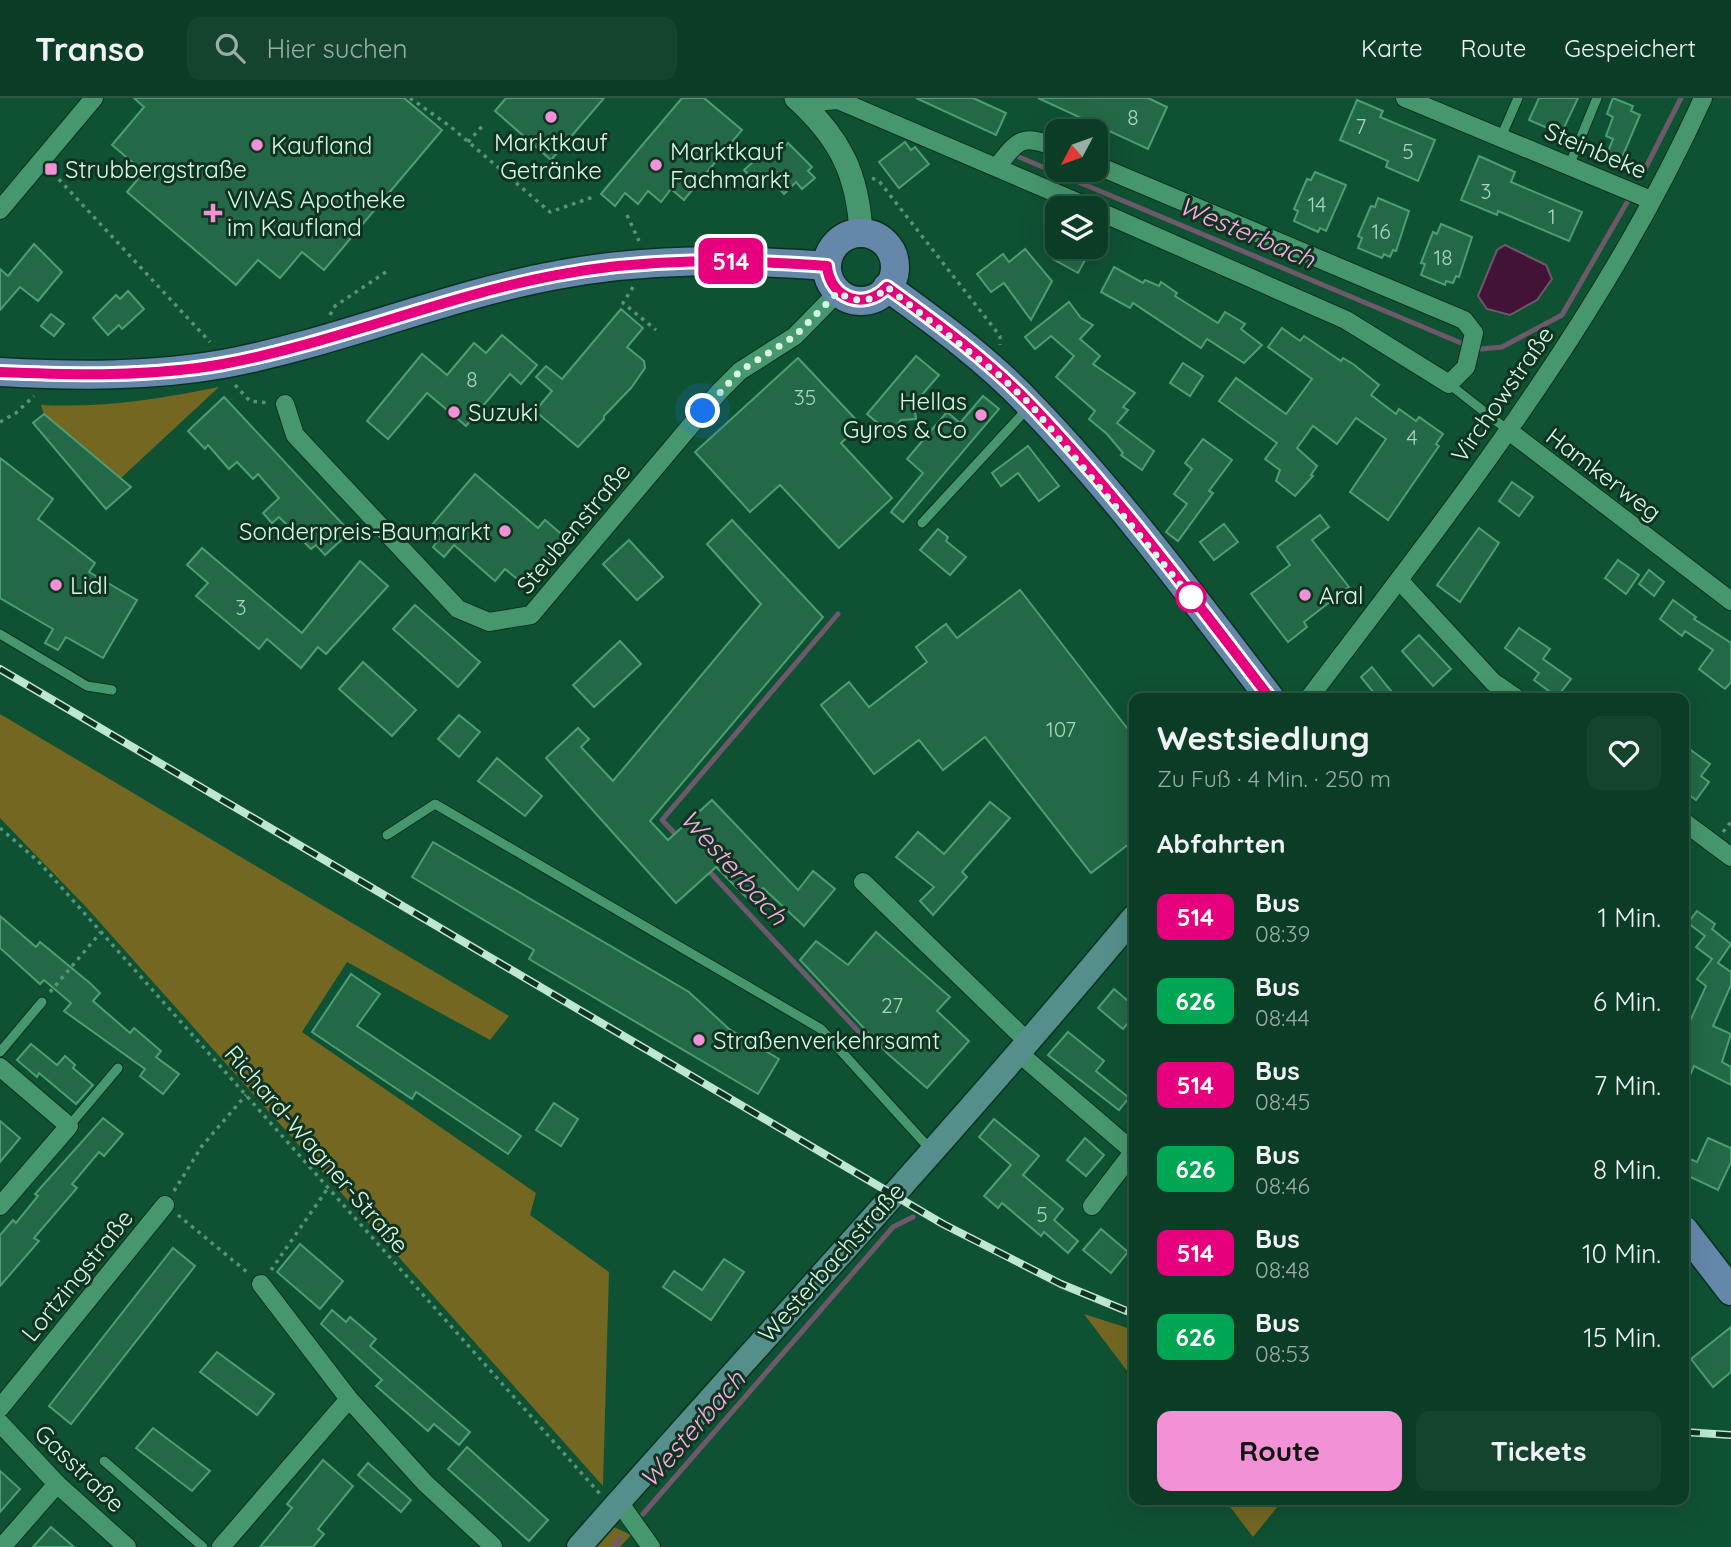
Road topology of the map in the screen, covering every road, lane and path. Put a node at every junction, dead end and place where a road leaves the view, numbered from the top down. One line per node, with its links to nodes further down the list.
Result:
1 (94, 98): 13 (street)
2 (410, 98): 10 (path)
3 (1405, 98): 9 (street, Steinbeke)
4 (1518, 98): 9 (lane)
5 (1597, 98): 14 (lane)
6 (1703, 98): 21 (street, Virchowstraße)
7 (799, 100): 15 (street); 16 (street, Hamkerweg)
8 (485, 123): 10 (path)
9 (1501, 137): 14 (street, Steinbeke)
10 (468, 142): 18 (path)
11 (1045, 143): 16 (street)
12 (528, 161): 18 (path)
13 (41, 162): 22 (street); 33 (path)
14 (1569, 166): 21 (street, Steinbeke)
15 (850, 167): 25 (street); 36 (path)
16 (997, 167): 19 (street, Hamkerweg)
17 (1108, 169): 37 (street)
18 (512, 179): 20 (path)
19 (1063, 196)
20 (596, 197)
21 (1651, 200): 41 (street, Virchowstraße)
22 (0, 210)
23 (626, 215): 26 (path)
24 (1108, 216): 37 (street, Hamkerweg)
25 (861, 233): 27 (main road); 29 (main road)
26 (649, 262): 27 (main road); 31 (path); 32 (main road)
27 (827, 266): 30 (main road)
28 (386, 272): 32 (path)
29 (887, 287): 30 (main road); 36 (main road)
30 (838, 292): 38 (street, Steubenstraße)
31 (656, 330)
32 (314, 340): 33 (main road)
33 (222, 364): 35 (main road); 38 (path)
34 (0, 372): 35 (main road)
35 (54, 375): 40 (path)
36 (999, 375): 39 (main road)
37 (1449, 384): 41 (lane, Hamkerweg)
38 (285, 404)
39 (1031, 405): 42 (lane); 47 (main road)
40 (0, 422)
41 (1509, 431): 43 (street, Virchowstraße); 44 (street, Hamkerweg)
42 (922, 523)
43 (1399, 580): 48 (street, Virchowstraße); 49 (street)
44 (1731, 601)
45 (0, 634): 46 (lane)
46 (112, 690)
47 (1266, 693)
48 (1313, 693)
49 (1509, 693)
50 (1689, 826): 53 (street)
51 (0, 828): 56 (path, Richard-Wagner-Straße)
52 (387, 835): 65 (lane)
53 (1731, 858)
54 (863, 882): 58 (street)
55 (1129, 923): 58 (main road, Westerbachstraße)
56 (101, 932): 57 (path); 62 (path, Richard-Wagner-Straße)
57 (42, 1002): 59 (lane)
58 (1024, 1048): 64 (street); 65 (main road, Westerbachstraße)
59 (0, 1052)
60 (0, 1067): 63 (street)
61 (118, 1068): 63 (lane)
62 (246, 1095): 67 (path, Richard-Wagner-Straße); 68 (path)
63 (69, 1126): 69 (street)
64 (1129, 1146)
65 (931, 1151): 79 (main road, Westerbachstraße)
66 (1129, 1158): 70 (street)
67 (328, 1188): 72 (path); 79 (path, Richard-Wagner-Straße)
68 (165, 1205): 72 (path); 75 (street, Lortzingstraße)
69 (0, 1206)
70 (1092, 1206)
71 (1689, 1236): 73 (main road)
72 (261, 1284): 74 (street)
73 (1731, 1291)
74 (349, 1399): 80 (street); 84 (street)
75 (0, 1408)
76 (0, 1423): 78 (street, Gasstraße)
77 (104, 1461): 83 (lane)
78 (57, 1483): 81 (street); 82 (street, Gasstraße)
79 (611, 1500): 85 (main road, Westerbachstraße); 86 (street)
80 (493, 1546)
81 (2, 1547)
82 (127, 1547)
83 (203, 1547)
84 (221, 1547)
85 (579, 1547)
86 (651, 1547)

